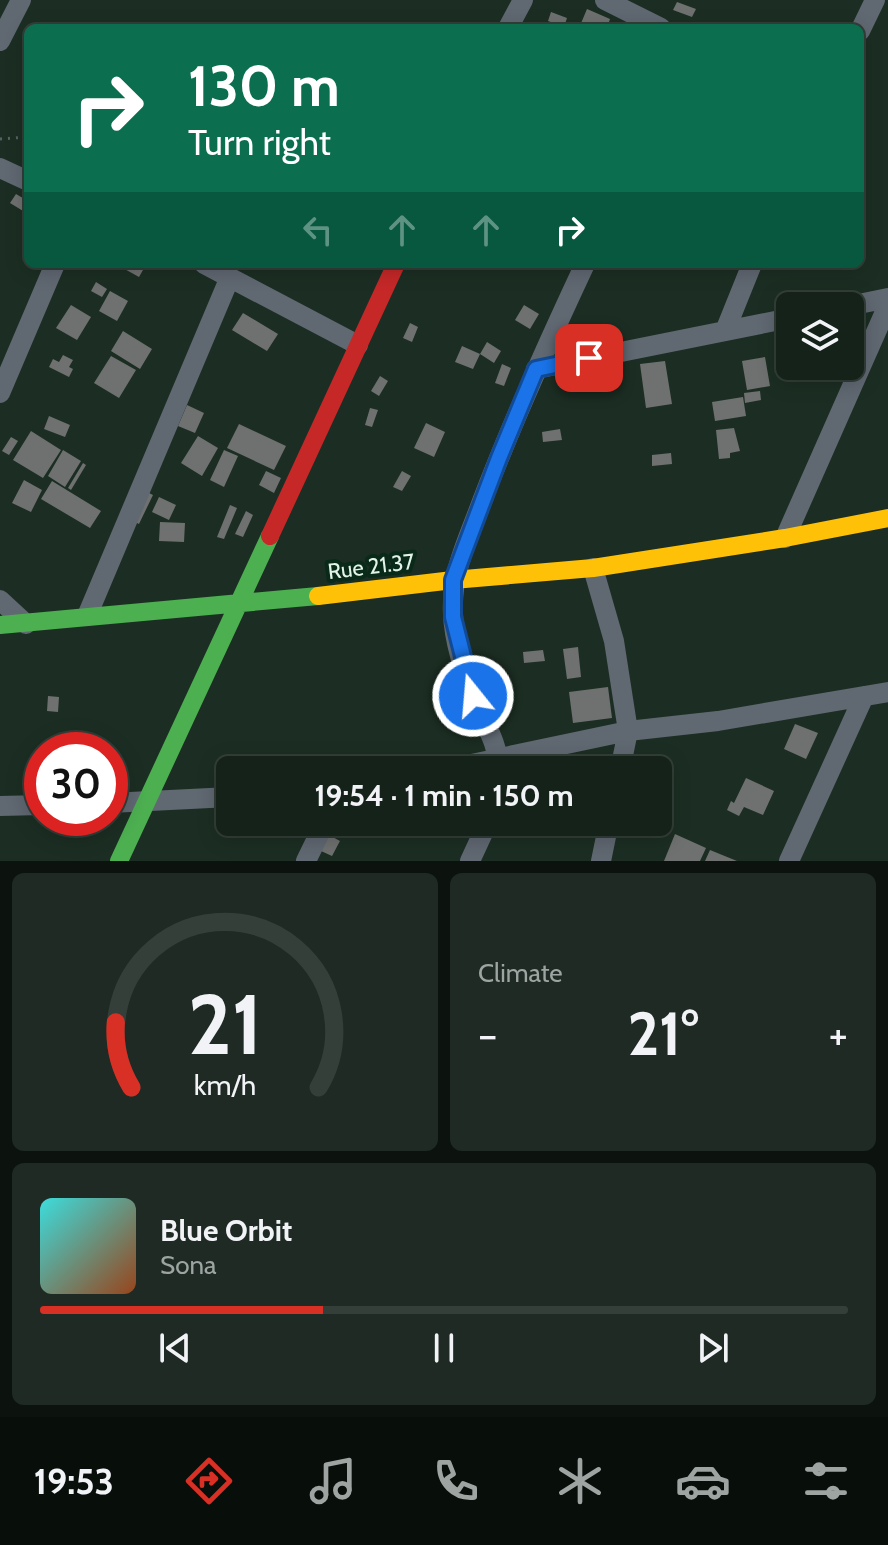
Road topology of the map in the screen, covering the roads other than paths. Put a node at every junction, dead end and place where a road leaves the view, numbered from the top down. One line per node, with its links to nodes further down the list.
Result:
1 (523, 0): 5 (street)
2 (605, 0): 6 (street)
3 (875, 0): 7 (street)
4 (11, 9): 8 (street)
5 (510, 24)
6 (653, 24)
7 (863, 24)
8 (0, 41)
9 (0, 168): 10 (street)
10 (24, 179)
11 (53, 268): 23 (street)
12 (212, 268): 16 (street)
13 (394, 268): 22 (street)
14 (583, 268): 24 (street)
15 (750, 268): 21 (street)
16 (230, 277): 22 (street); 32 (street)
17 (888, 298): 18 (street)
18 (864, 303)
19 (888, 305): 27 (street)
20 (776, 321): 21 (street)
21 (725, 331): 24 (street)
22 (358, 345): 31 (street)
23 (7, 359): 25 (street)
24 (536, 369): 29 (street)
25 (0, 393)
26 (888, 518): 27 (street, Rue 21.37)
27 (785, 538): 28 (street, Rue 21.37)
28 (593, 568): 29 (street, Rue 21.37); 37 (street)
29 (453, 580): 31 (street, Rue 21.37); 38 (street)
30 (0, 600): 33 (street)
31 (238, 605): 32 (street, Rue 21.37); 42 (street)
32 (87, 616): 33 (street, Rue 21.37)
33 (26, 624): 34 (street, Rue 21.37)
34 (0, 625)
35 (888, 692): 36 (street)
36 (864, 696): 37 (street); 53 (street)
37 (628, 731): 39 (street); 40 (street)
38 (495, 756)
39 (530, 756)
40 (623, 756)
41 (216, 798): 42 (street)
42 (146, 801): 43 (street); 49 (street)
43 (128, 802)
44 (24, 805): 45 (street)
45 (0, 806)
46 (318, 836): 50 (street)
47 (482, 836): 51 (street)
48 (606, 836): 52 (street)
49 (119, 861)
50 (306, 861)
51 (470, 861)
52 (601, 861)
53 (789, 861)

